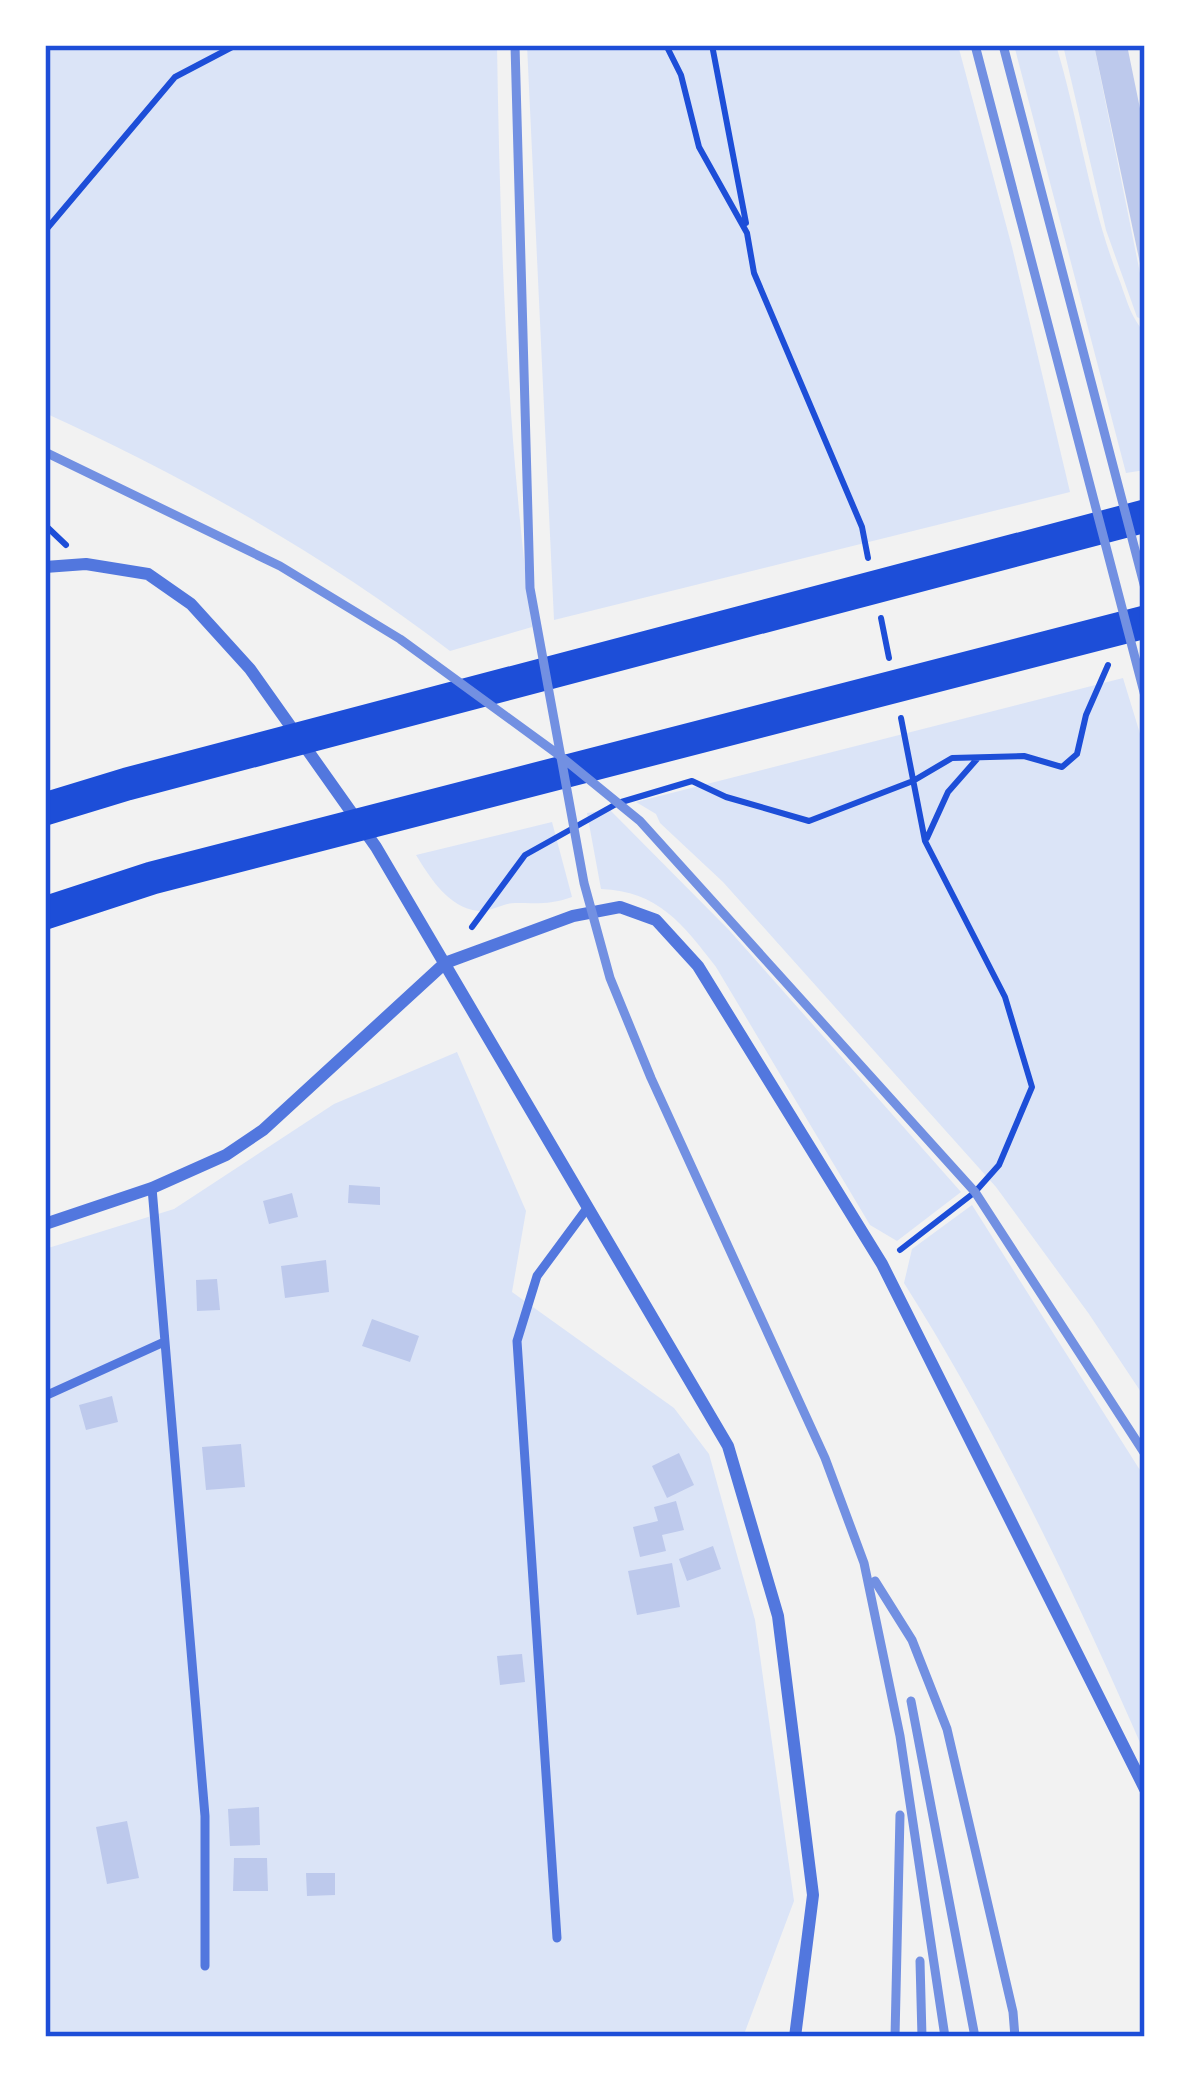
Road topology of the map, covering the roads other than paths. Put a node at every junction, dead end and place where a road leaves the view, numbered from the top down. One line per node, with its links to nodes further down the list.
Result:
1 (1145, 516): 4 (highway)
2 (45, 567): 6 (street)
3 (1145, 622): 5 (highway)
4 (45, 809)
5 (45, 913)
6 (445, 963): 7 (street); 8 (street); 12 (street)
7 (152, 1188): 9 (street); 10 (lane)
8 (588, 1207): 13 (lane); 15 (street)
9 (45, 1224)
10 (164, 1342): 11 (lane); 14 (lane)
11 (45, 1396)
12 (1145, 1789)
13 (557, 1937)
14 (205, 1966)
15 (795, 2037)

